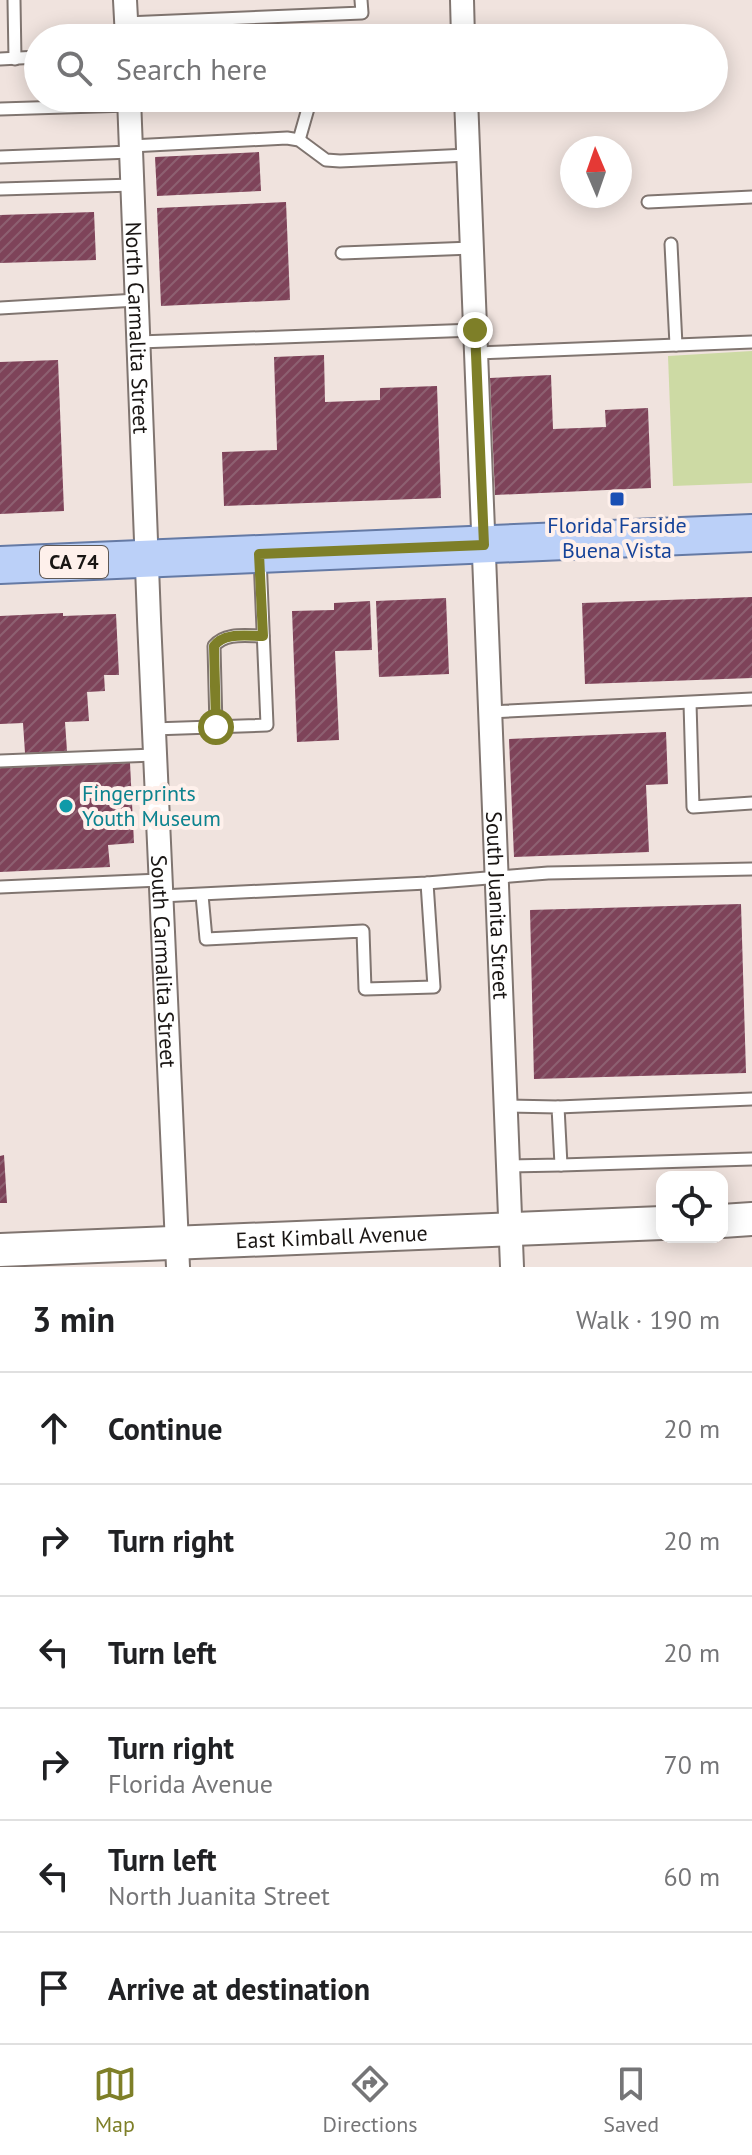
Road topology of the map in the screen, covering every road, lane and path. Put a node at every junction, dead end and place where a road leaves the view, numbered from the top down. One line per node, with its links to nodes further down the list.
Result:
1 (14, 0): 12 (lane)
2 (125, 0): 7 (street)
3 (306, 0): 6 (lane)
4 (361, 0): 6 (lane)
5 (462, 0): 9 (street)
6 (307, 15): 8 (lane)
7 (126, 24)
8 (198, 24)
9 (463, 24)
10 (24, 58): 12 (lane)
11 (0, 59): 12 (lane)
12 (15, 59)
13 (24, 108): 14 (lane)
14 (0, 109)
15 (129, 112): 19 (street, North Carmalita Street)
16 (307, 112): 18 (lane)
17 (466, 112): 20 (street, South Juanita Street)
18 (299, 140): 19 (lane); 20 (lane)
19 (131, 149): 21 (lane); 22 (street, North Carmalita Street)
20 (468, 155): 27 (street, South Juanita Street)
21 (0, 157)
22 (133, 185): 23 (lane); 29 (street, North Carmalita Street)
23 (0, 189)
24 (752, 197): 25 (lane)
25 (648, 202)
26 (671, 244): 34 (lane)
27 (472, 248): 28 (lane); 31 (street, South Juanita Street)
28 (342, 253)
29 (137, 300): 30 (lane); 32 (street, North Carmalita Street)
30 (0, 308)
31 (475, 330): 32 (lane); 35 (street, South Juanita Street)
32 (139, 342): 39 (street, North Carmalita Street)
33 (752, 342): 34 (lane)
34 (676, 345): 35 (lane)
35 (476, 353): 37 (street, South Juanita Street)
36 (752, 533): 37 (main road, CA 74)
37 (484, 545): 38 (main road, CA 74); 44 (street, South Juanita Street)
38 (259, 554): 39 (main road, CA 74); 41 (lane)
39 (148, 559): 40 (main road, CA 74); 46 (street, South Carmalita Street)
40 (0, 565)
41 (263, 636): 45 (lane); 45 (lane)
42 (752, 699): 43 (lane)
43 (690, 703): 44 (lane); 49 (lane)
44 (490, 712): 51 (street, South Juanita Street)
45 (216, 727): 46 (lane)
46 (153, 729): 47 (street, South Carmalita Street)
47 (154, 755): 48 (lane); 54 (street, South Carmalita Street)
48 (0, 761)
49 (752, 803)
50 (752, 869): 51 (lane)
51 (497, 876): 52 (lane); 57 (street, South Juanita Street)
52 (427, 883): 55 (lane); 55 (lane)
53 (0, 887): 54 (lane)
54 (160, 888): 55 (lane); 67 (street, South Carmalita Street)
55 (202, 895)
56 (752, 1099): 58 (lane)
57 (506, 1106): 58 (lane); 61 (street, South Juanita Street)
58 (558, 1107): 60 (lane)
59 (752, 1159): 60 (lane)
60 (561, 1165): 61 (lane)
61 (508, 1166): 65 (street, South Juanita Street)
62 (752, 1219): 63 (street)
63 (728, 1221)
64 (656, 1223): 65 (street, East Kimball Avenue)
65 (511, 1229): 67 (street, East Kimball Avenue); 68 (street, South Juanita Street)
66 (0, 1250): 67 (street, East Kimball Avenue)
67 (178, 1255)
68 (512, 1267)

